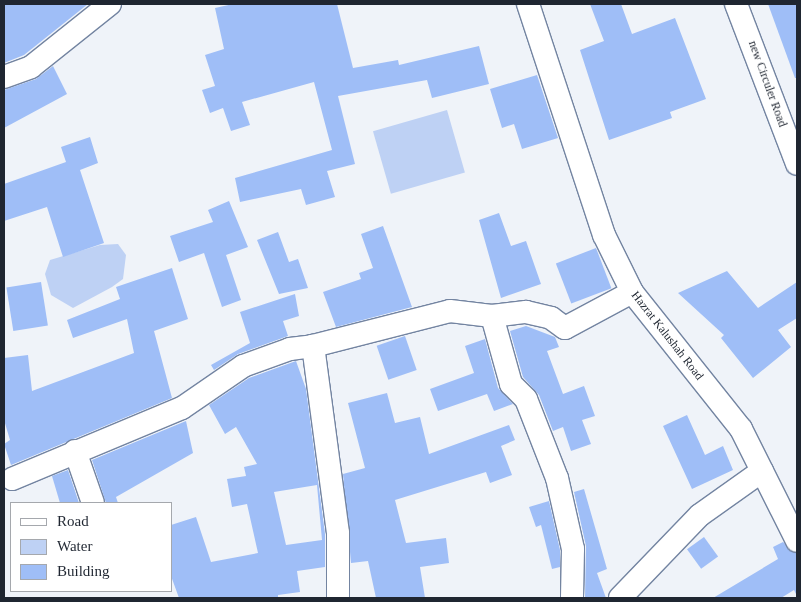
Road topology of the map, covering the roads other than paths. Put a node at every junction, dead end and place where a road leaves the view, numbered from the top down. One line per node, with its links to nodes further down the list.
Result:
1 (110, 4): 4 (street)
2 (528, 4): 6 (street, Hazrat Kalushah Road)
3 (736, 4): 5 (street, new Circuler Road)
4 (4, 76)
5 (797, 164)
6 (632, 292): 7 (street); 10 (street, Hazrat Kalushah Road)
7 (492, 316): 8 (street); 16 (street)
8 (313, 346): 9 (street); 15 (street)
9 (75, 451): 11 (street); 12 (street)
10 (762, 471): 13 (street, Hazrat Kalushah Road); 17 (street)
11 (12, 479)
12 (93, 502)
13 (790, 505): 14 (street, Hazrat Kalushah Road)
14 (797, 541)
15 (339, 597)
16 (572, 598)
17 (620, 598)

